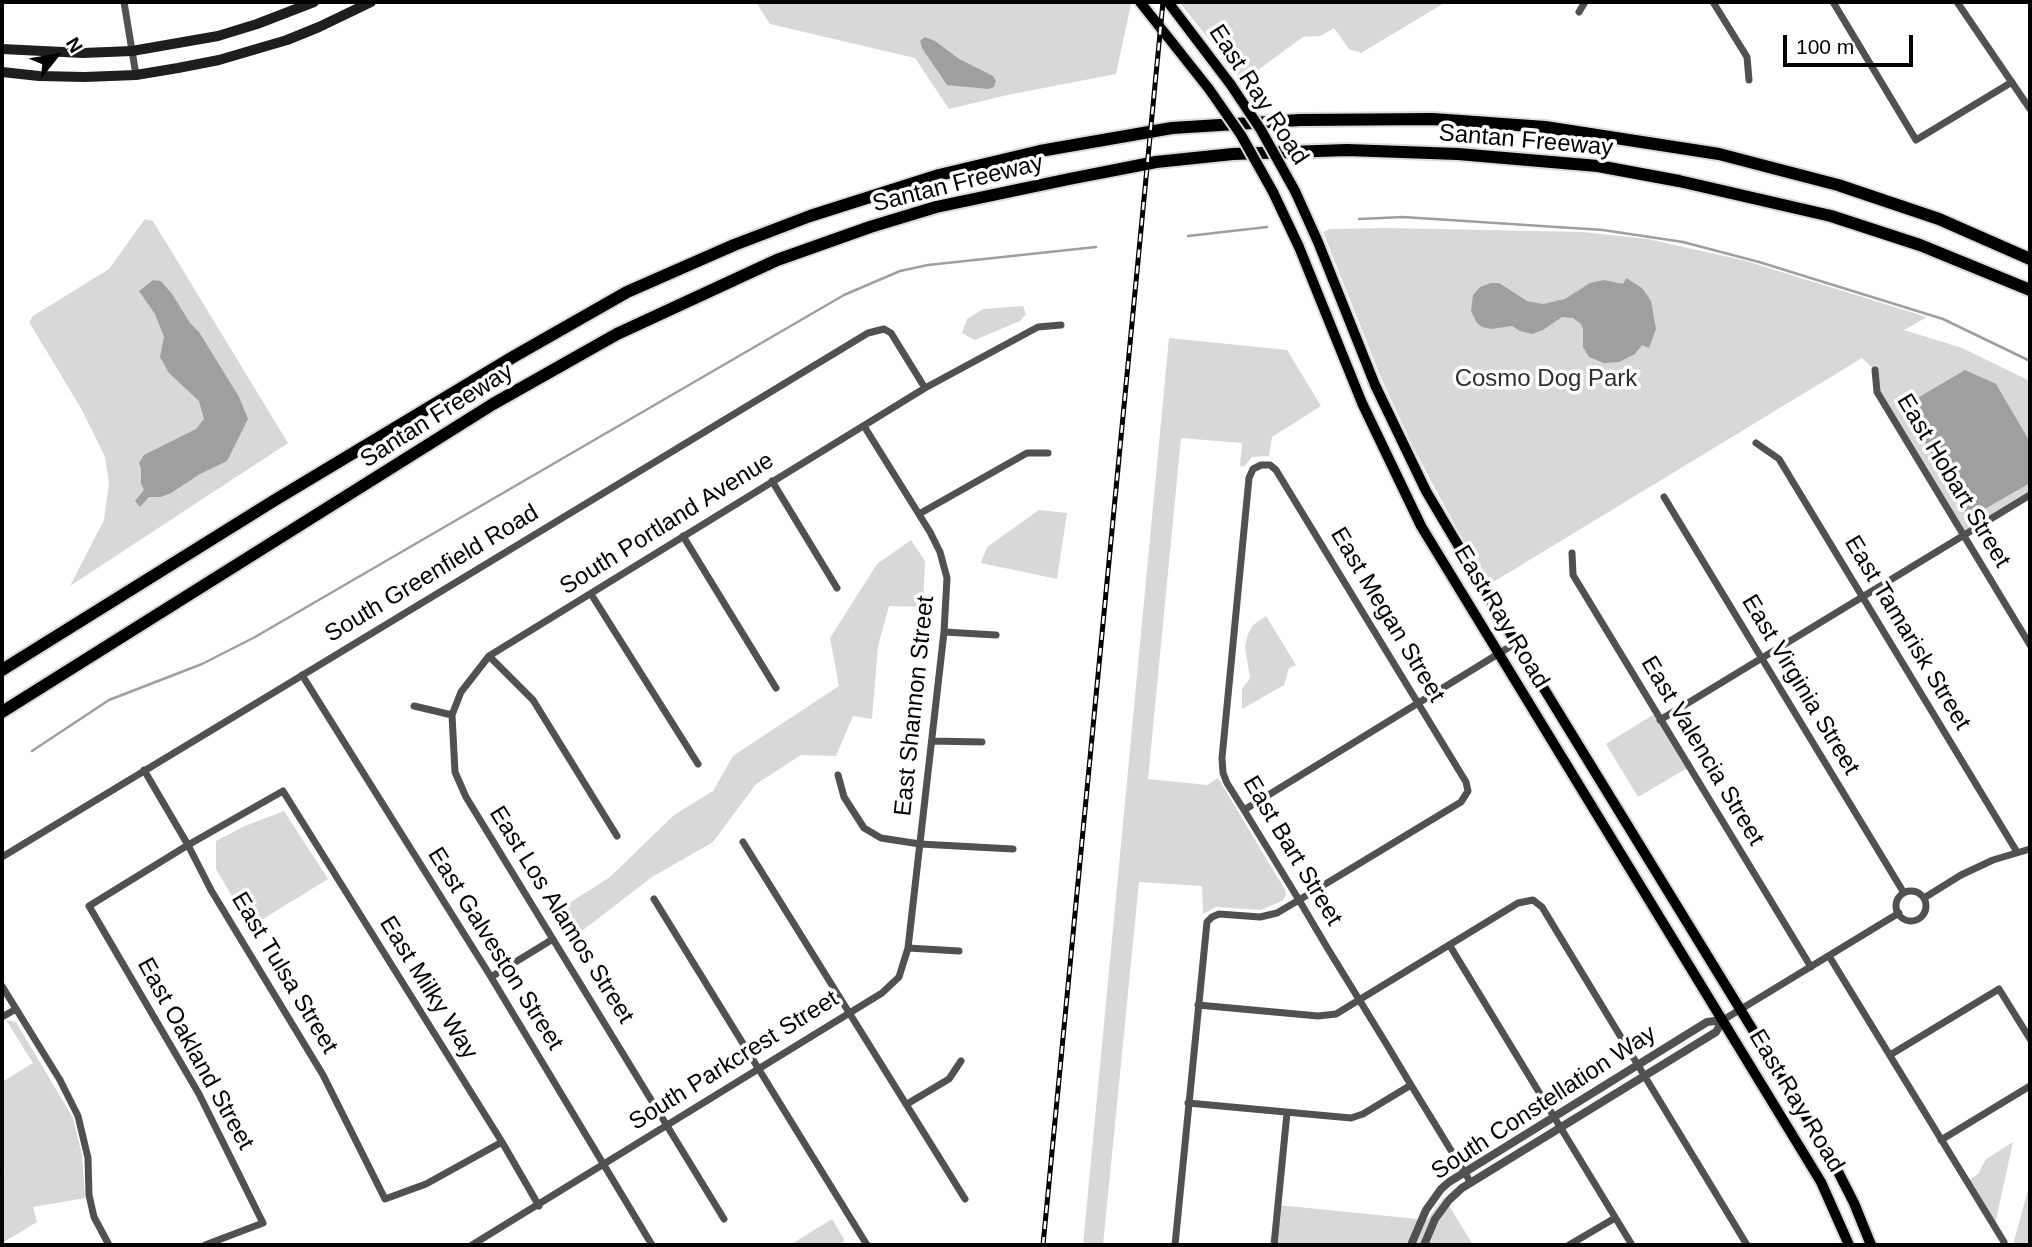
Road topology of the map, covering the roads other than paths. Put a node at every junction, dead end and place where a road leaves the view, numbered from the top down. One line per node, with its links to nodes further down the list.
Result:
1 (124, 2): 12 (street)
2 (314, 2): 12 (main road)
3 (371, 2): 14 (main road)
4 (1140, 2): 42 (main road, East Ray Road, bridge)
5 (1168, 2): 40 (main road, East Ray Road, bridge)
6 (1585, 2): 10 (street)
7 (1713, 2): 15 (street)
8 (1833, 2): 16 (street)
9 (1957, 2): 16 (street)
10 (1579, 12)
11 (2, 48): 12 (main road)
12 (132, 51): 14 (street)
13 (2, 72): 14 (main road)
14 (136, 75)
15 (1749, 79)
16 (2012, 82): 17 (street)
17 (2030, 109)
18 (2030, 258): 34 (highway, Santan Freeway)
19 (2030, 290): 51 (highway, Santan Freeway)
20 (1061, 325): 22 (street, South Portland Avenue)
21 (1875, 370): 32 (street, East Hobart Street)
22 (925, 388): 23 (street, South Portland Avenue); 47 (street, South Greenfield Road)
23 (864, 426): 27 (street, South Portland Avenue); 30 (street, East Shannon Street)
24 (1756, 443): 37 (street, East Tamarisk Street)
25 (1048, 453): 30 (street)
26 (1261, 465): 49 (street, East Megan Street); 59 (street, East Bart Street)
27 (772, 481): 31 (street, South Portland Avenue); 35 (street)
28 (2030, 495): 32 (street)
29 (1664, 497): 44 (street, East Virginia Street)
30 (919, 514): 38 (street, East Shannon Street)
31 (683, 536): 36 (street, South Portland Avenue); 48 (street)
32 (1964, 536): 37 (street); 41 (street, East Hobart Street)
33 (1572, 552): 53 (street, East Valencia Street)
34 (138, 584): 45 (highway); 46 (highway, Santan Freeway)
35 (837, 588)
36 (591, 594): 43 (street, South Portland Avenue); 56 (street)
37 (1863, 597): 44 (street); 66 (street, East Tamarisk Street)
38 (944, 632): 39 (street); 54 (street, East Shannon Street)
39 (996, 635)
40 (1516, 643): 42 (street); 85 (main road, East Ray Road)
41 (2030, 645)
42 (1499, 653): 49 (street); 85 (main road, East Ray Road)
43 (489, 656): 52 (street, South Portland Avenue); 60 (street)
44 (1762, 658): 53 (street); 68 (street, East Virginia Street)
45 (2, 660)
46 (2, 670)
47 (302, 675): 57 (street, South Greenfield Road); 79 (street, East Galveston Street)
48 (776, 688)
49 (1419, 704): 59 (street); 71 (street, East Megan Street)
50 (414, 706): 52 (street)
51 (4, 711)
52 (452, 715): 73 (street, East Los Alamos Street)
53 (1660, 720): 78 (street, East Valencia Street)
54 (932, 741): 55 (street); 62 (street, East Shannon Street)
55 (982, 743)
56 (698, 764)
57 (145, 771): 63 (street, East Tulsa Street); 67 (street, South Greenfield Road)
58 (838, 775): 62 (street)
59 (1244, 810): 71 (street, East Bart Street)
60 (617, 836)
61 (743, 842): 84 (street)
62 (920, 844): 64 (street); 75 (street, South Parkcrest Street)
63 (188, 845): 102 (street, East Milky Way); 102 (street, East Tulsa Street); 112 (street, East Oakland Street)
64 (1013, 849)
65 (2030, 849): 66 (street)
66 (2017, 852): 69 (street)
67 (2, 857)
68 (1904, 893): 69 (street); 72 (street)
69 (1924, 898): 72 (street)
70 (654, 899): 91 (street)
71 (1299, 900): 81 (street, East Bart Street); 82 (street)
72 (1899, 914): 77 (street)
73 (553, 939): 79 (street); 99 (street, East Los Alamos Street)
74 (1450, 946): 81 (street); 90 (street); 98 (street)
75 (908, 948): 76 (street); 84 (street, South Parkcrest Street)
76 (959, 951)
77 (1829, 956): 78 (street); 88 (street)
78 (1811, 967): 85 (street)
79 (491, 977): 103 (street, East Galveston Street)
80 (2, 986): 83 (street)
81 (1360, 1001): 82 (street); 93 (street, East Bart Street)
82 (1198, 1005): 95 (street)
83 (16, 1009): 86 (street); 111 (street)
84 (850, 1012): 91 (street, South Parkcrest Street); 96 (street)
85 (1732, 1015): 90 (street, South Constellation Way); 92 (street, South Constellation Way); 123 (main road, East Ray Road); 124 (main road, East Ray Road)
86 (2, 1017)
87 (2030, 1039): 88 (street)
88 (1890, 1055): 101 (street)
89 (961, 1061): 96 (street)
90 (1638, 1066): 92 (street); 98 (street, South Constellation Way)
91 (758, 1069): 99 (street, South Parkcrest Street); 115 (street)
92 (1645, 1076): 100 (street, South Constellation Way); 122 (street)
93 (1411, 1085): 97 (street); 104 (street, East Bart Street)
94 (2030, 1086): 101 (street)
95 (1188, 1103): 97 (street); 116 (street)
96 (907, 1104): 106 (street)
97 (1287, 1113): 117 (street)
98 (1554, 1117): 100 (street); 104 (street, South Constellation Way)
99 (667, 1125): 103 (street, South Parkcrest Street); 109 (street, East Los Alamos Street)
100 (1561, 1129): 105 (street, South Constellation Way); 108 (street)
101 (1941, 1140): 110 (street)
102 (502, 1142): 107 (street, East Milky Way)
103 (605, 1165): 107 (street, South Parkcrest Street); 114 (street, East Galveston Street)
104 (1464, 1171): 105 (street, East Bart Street); 118 (street, South Constellation Way)
105 (1471, 1183): 119 (street, South Constellation Way)
106 (965, 1199)
107 (539, 1206): 113 (street, South Parkcrest Street)
108 (1615, 1217): 120 (street); 121 (street)
109 (724, 1219)
110 (2004, 1242)
111 (109, 1245)
112 (205, 1245)
113 (472, 1245)
114 (652, 1245)
115 (867, 1245)
116 (1174, 1245)
117 (1274, 1245)
118 (1411, 1245)
119 (1424, 1245)
120 (1569, 1245)
121 (1632, 1245)
122 (1747, 1245)
123 (1849, 1245)
124 (1871, 1245)

